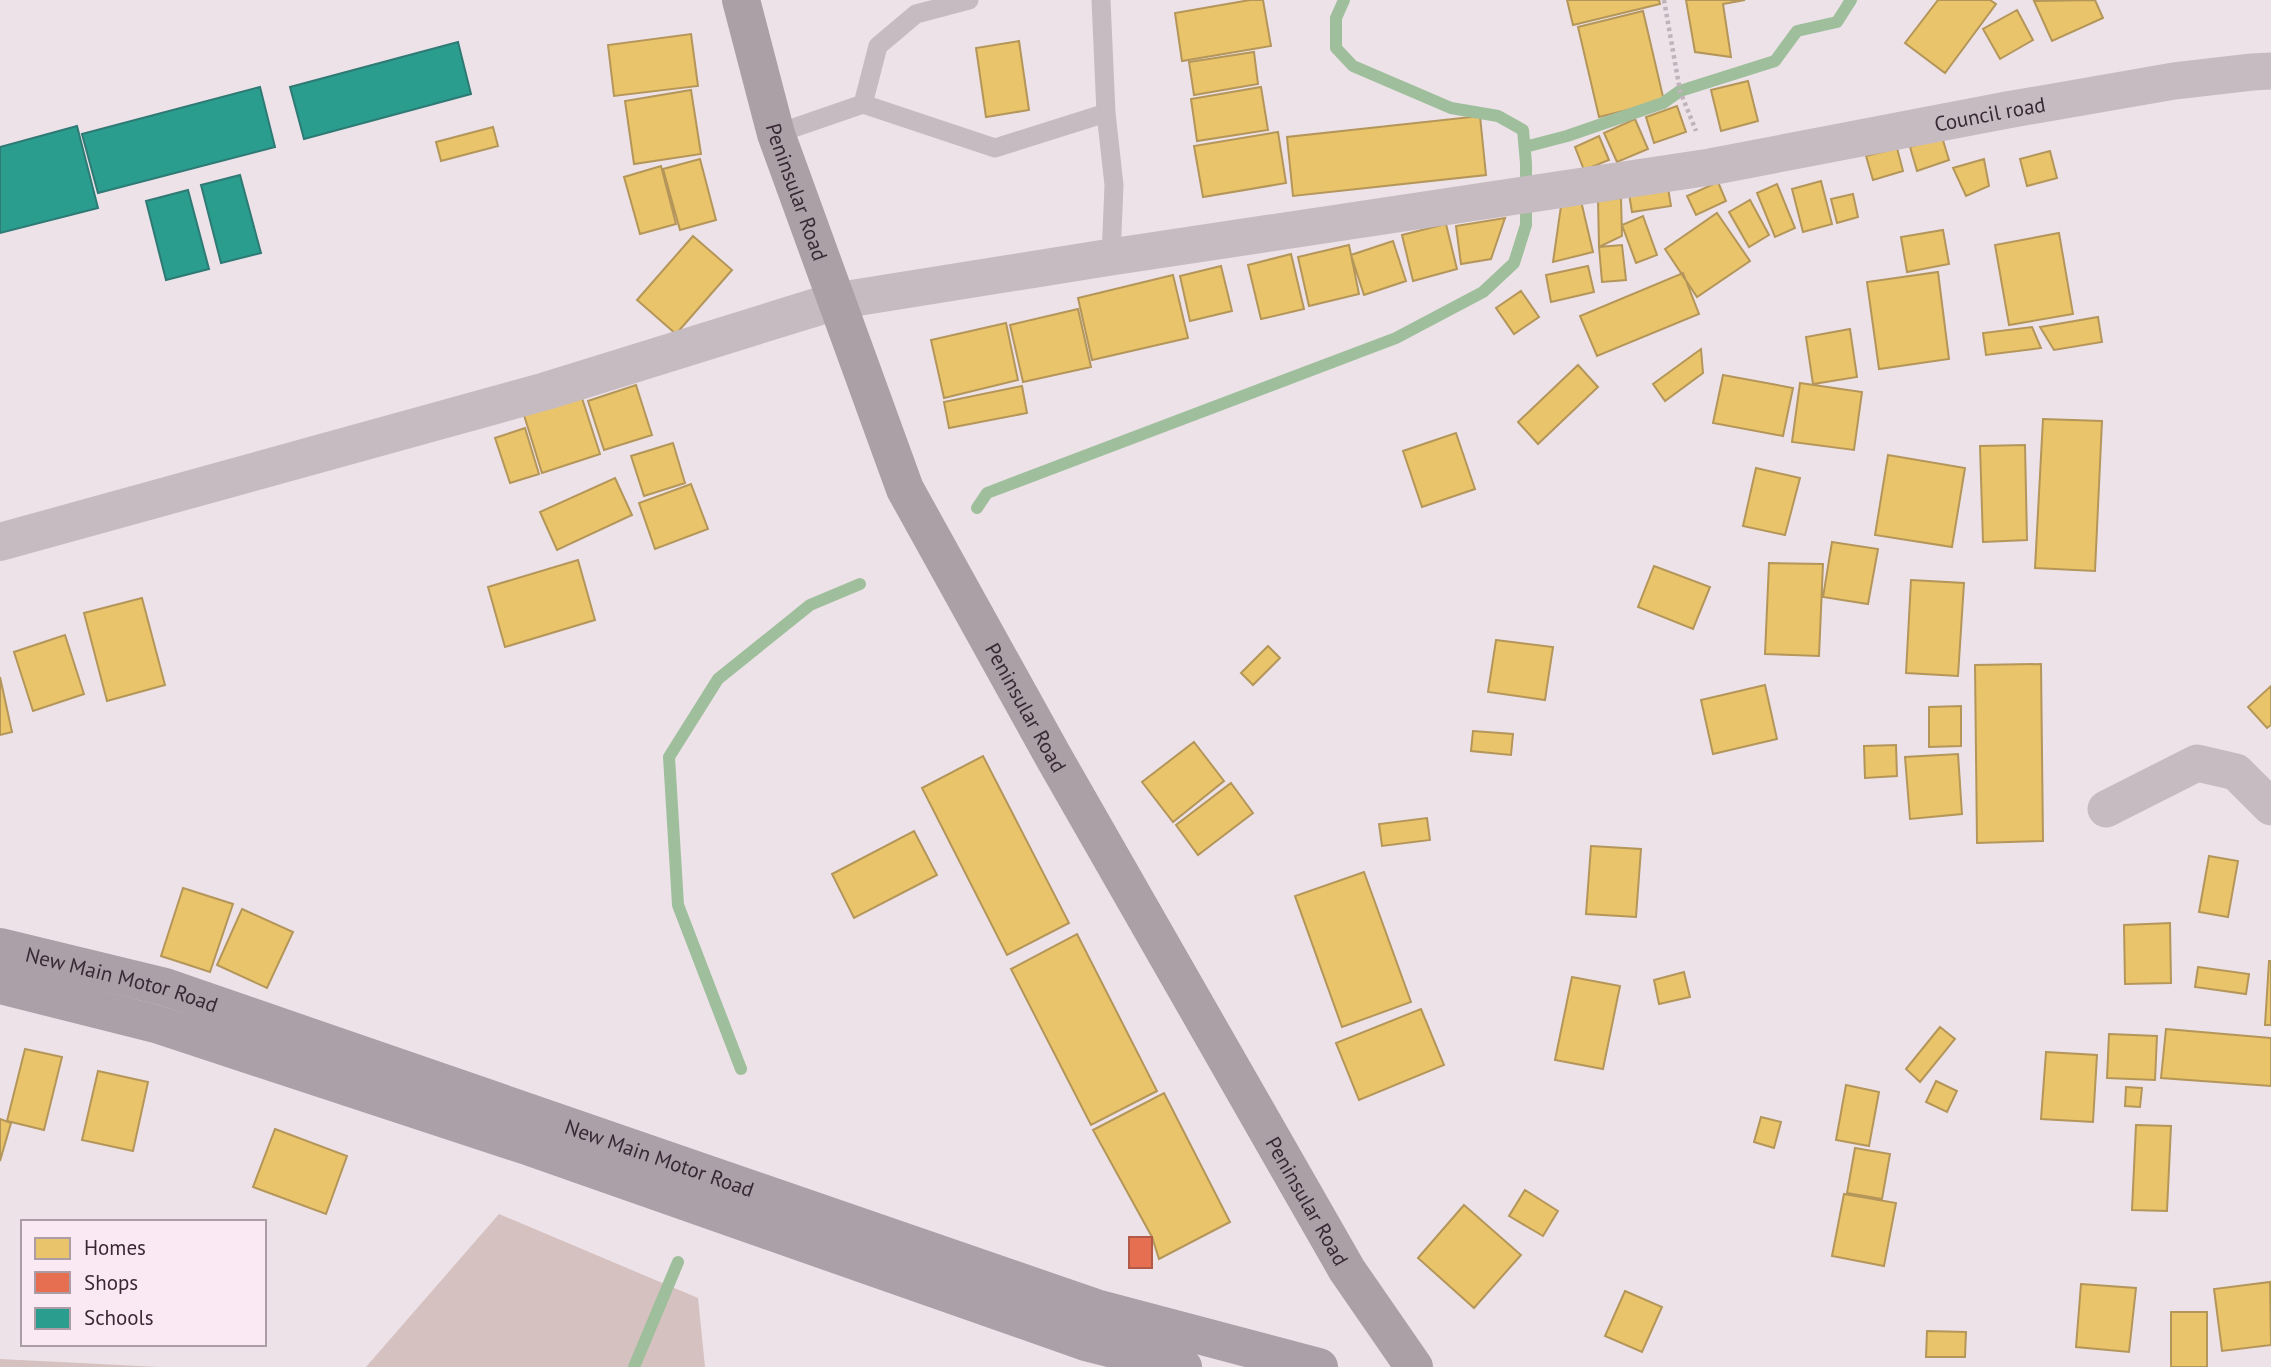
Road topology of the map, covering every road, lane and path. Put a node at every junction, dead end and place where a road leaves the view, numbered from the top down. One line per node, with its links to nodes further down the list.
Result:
1 (741, 0): 8 (main road, Peninsular Road)
2 (969, 0): 6 (lane)
3 (1101, 0): 7 (lane)
4 (1664, 0): 9 (path)
5 (2271, 71): 9 (street, Council road)
6 (863, 104): 7 (lane); 8 (lane)
7 (1106, 113): 10 (lane)
8 (776, 134): 11 (main road, Peninsular Road)
9 (1710, 167): 10 (street, Council road)
10 (1111, 257): 11 (street, Council road)
11 (836, 301): 12 (street); 19 (main road, Peninsular Road)
12 (0, 542)
13 (2271, 807): 14 (street)
14 (2106, 809)
15 (0, 947): 18 (highway, New Main Motor Road)
16 (0, 985): 17 (highway, New Main Motor Road)
17 (1183, 1367)
18 (1319, 1367)
19 (1414, 1367)

